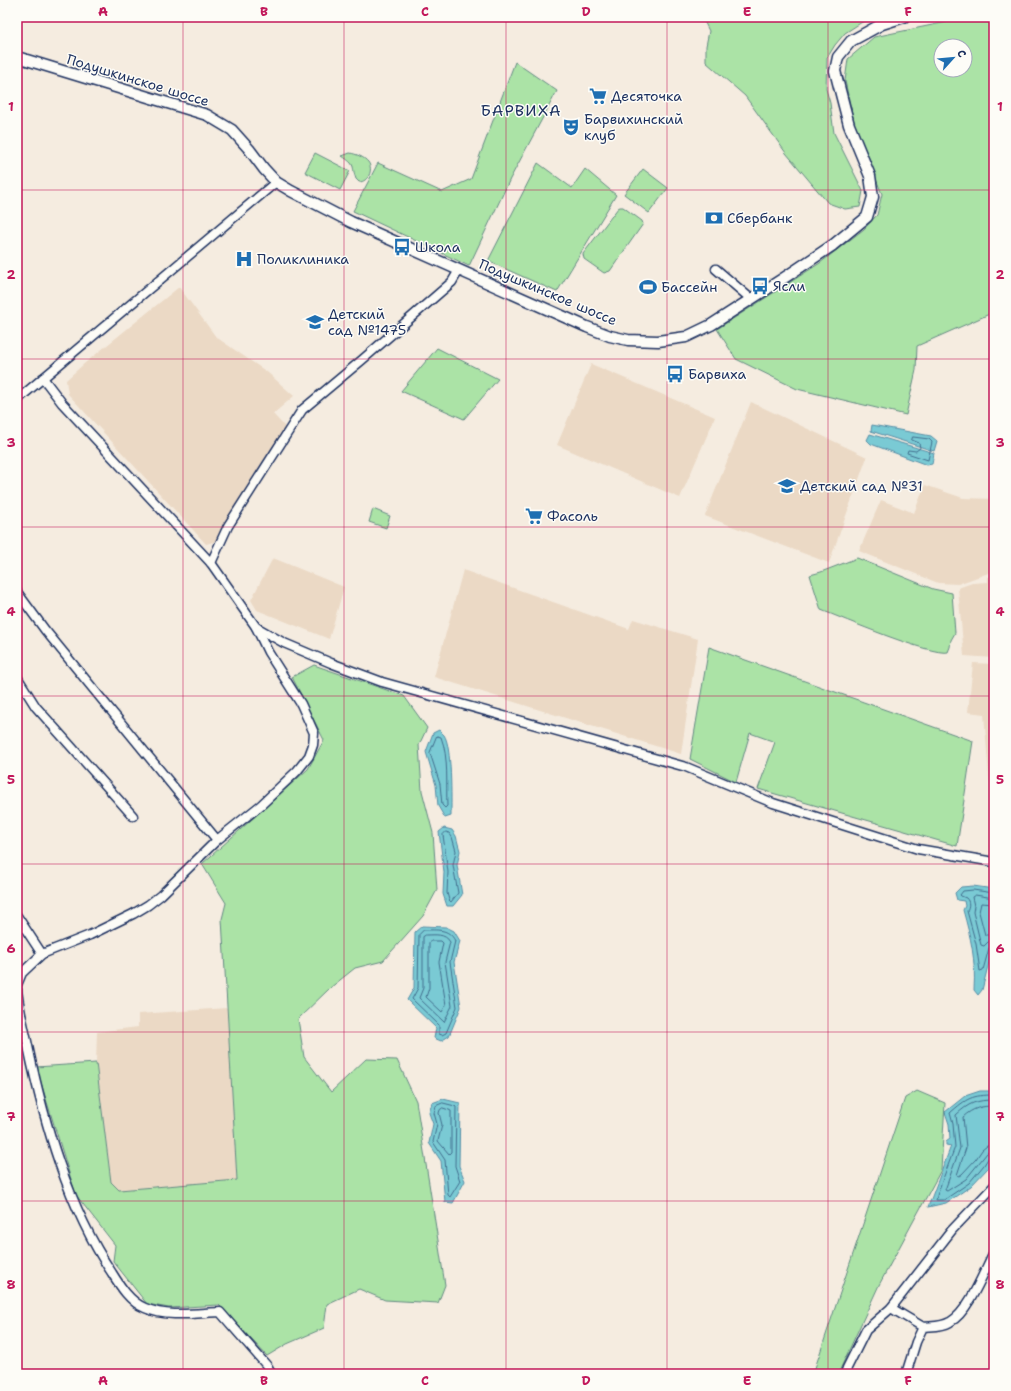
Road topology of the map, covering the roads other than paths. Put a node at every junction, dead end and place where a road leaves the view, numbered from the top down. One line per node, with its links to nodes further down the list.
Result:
1 (904, 17): 6 (main road, Подушкинское шоссе)
2 (17, 57): 3 (main road, Подушкинское шоссе)
3 (276, 182): 5 (main road, Подушкинское шоссе); 7 (street)
4 (716, 269): 6 (street)
5 (459, 270): 6 (main road, Подушкинское шоссе); 9 (street)
6 (751, 299)
7 (43, 378): 8 (street); 9 (street)
8 (17, 400)
9 (211, 563): 11 (street)
10 (17, 592): 14 (street)
11 (256, 627): 14 (street); 15 (street)
12 (17, 677): 13 (street)
13 (134, 816)
14 (217, 840): 17 (street)
15 (994, 862)
16 (17, 916): 17 (street)
17 (42, 954): 18 (street)
18 (17, 985)
19 (17, 995): 24 (street)
20 (994, 1186): 22 (street)
21 (994, 1252): 23 (street)
22 (891, 1308): 23 (street); 25 (street)
23 (923, 1327): 26 (street)
24 (271, 1374)
25 (845, 1374)
26 (906, 1374)

